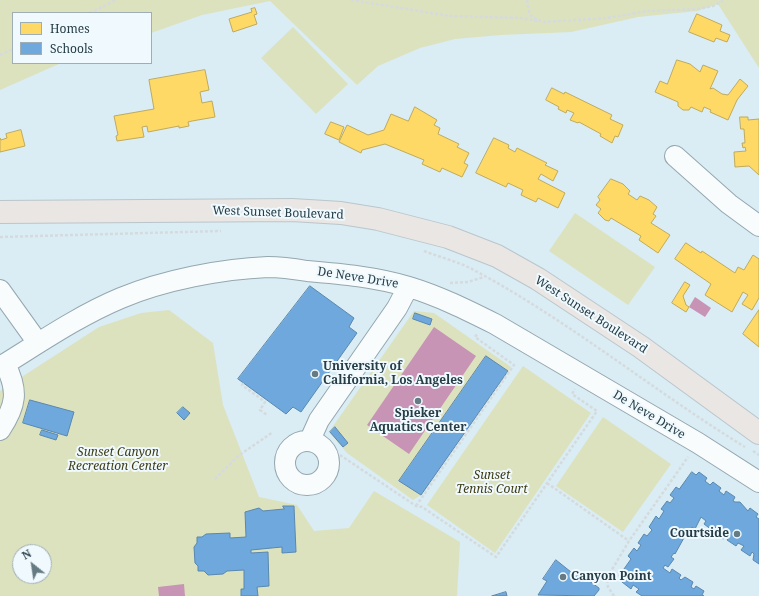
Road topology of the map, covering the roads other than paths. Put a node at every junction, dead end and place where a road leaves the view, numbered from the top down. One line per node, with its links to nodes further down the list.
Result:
1 (675, 156): 3 (street)
2 (0, 212): 9 (main road, West Sunset Boulevard)
3 (759, 226)
4 (408, 287): 6 (street, De Neve Drive); 10 (street); 11 (street, De Neve Drive)
5 (0, 290): 6 (street)
6 (38, 344): 7 (street, De Neve Drive)
7 (2, 366): 8 (street)
8 (0, 430)
9 (759, 433)
10 (310, 440)
11 (759, 482)

